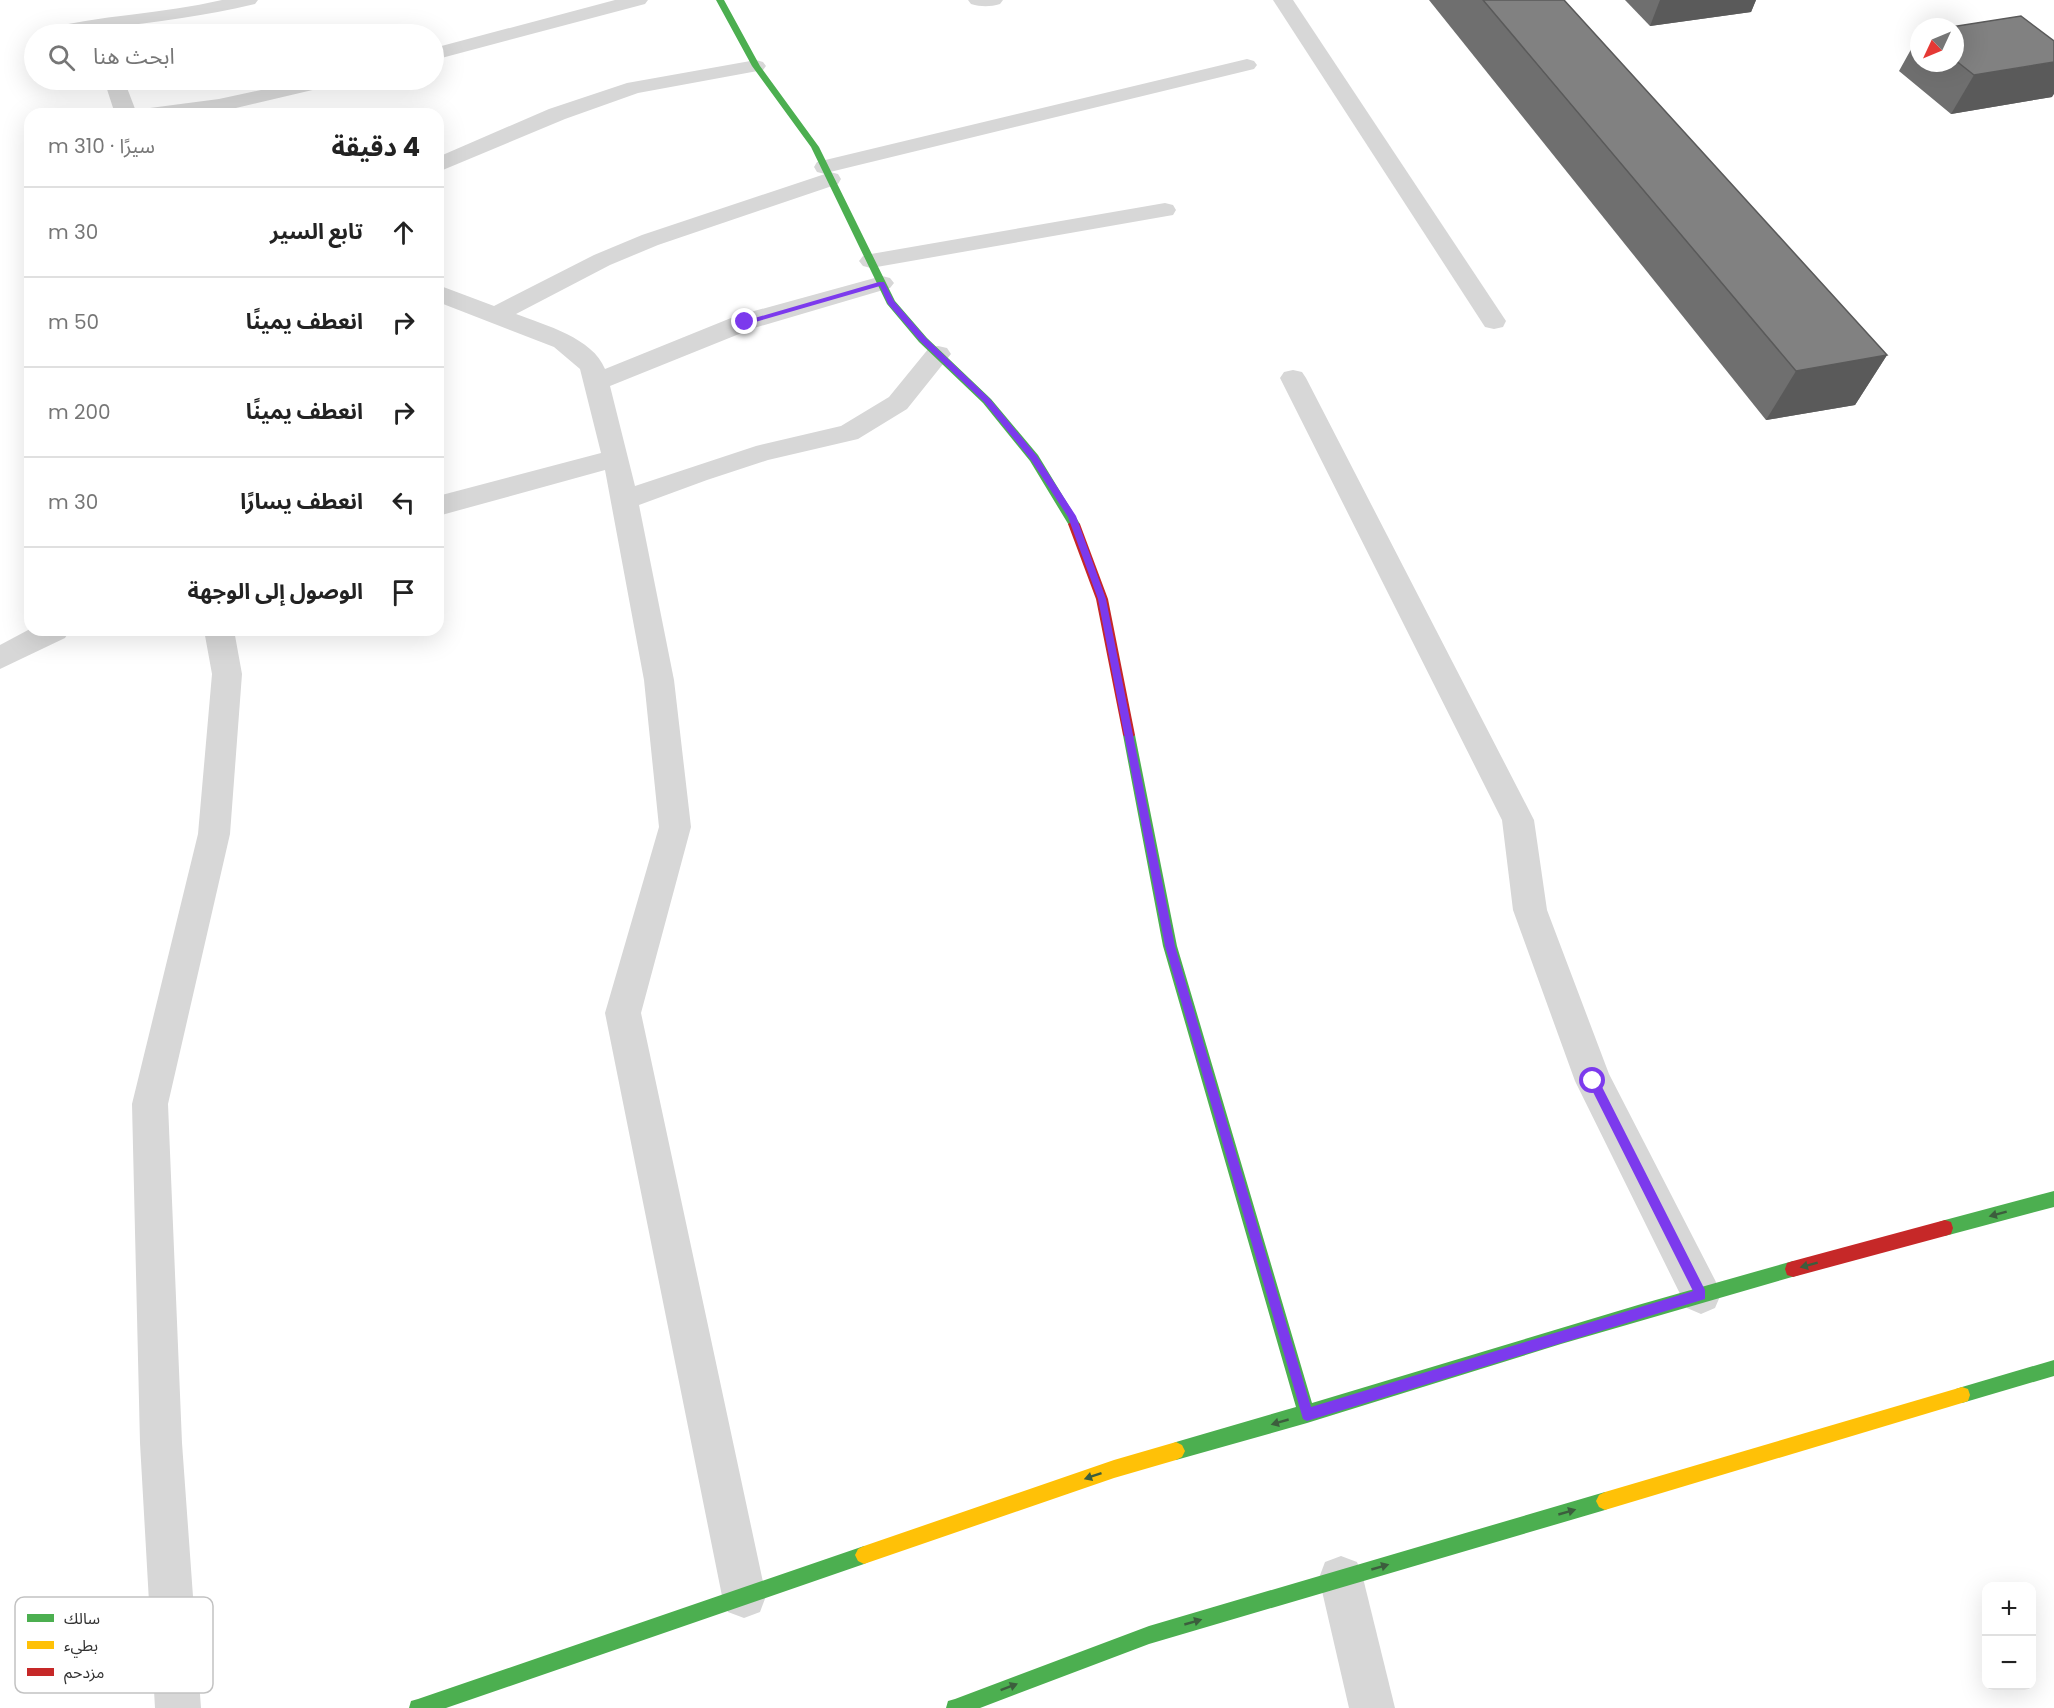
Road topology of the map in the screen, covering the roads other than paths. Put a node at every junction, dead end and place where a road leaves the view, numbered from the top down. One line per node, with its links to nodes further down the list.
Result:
1 (248, 0): 7 (street)
2 (638, 0): 8 (street)
3 (720, 0): 10 (street)
4 (978, 0): 5 (street)
5 (993, 0)
6 (1284, 0): 22 (street)
7 (98, 22)
8 (444, 51)
9 (1247, 65): 16 (street)
10 (756, 66): 15 (street); 16 (street)
11 (118, 90): 13 (street)
12 (290, 90): 14 (street)
13 (124, 108)
14 (207, 108)
15 (444, 162)
16 (828, 173): 18 (street); 21 (street)
17 (1165, 210): 18 (street)
18 (871, 261): 19 (street)
19 (882, 283): 23 (street); 25 (street)
20 (444, 295): 21 (street)
21 (496, 315): 25 (street)
22 (1494, 321)
23 (938, 354): 27 (street); 35 (street)
24 (1293, 378): 33 (street)
25 (596, 382): 26 (street)
26 (616, 458): 27 (street); 28 (street)
27 (624, 500): 37 (street)
28 (444, 504)
29 (43, 636): 31 (street)
30 (220, 636): 38 (street)
31 (0, 658)
32 (2054, 1199): 33 (street, one-way to 33)
33 (1701, 1294): 35 (street)
34 (2054, 1368): 36 (street, one-way to 34)
35 (1307, 1414): 37 (street, one-way to 37)
36 (1341, 1578): 42 (street, one-way to 36); 43 (street)
37 (744, 1596): 41 (street)
38 (171, 1597)
39 (177, 1693): 40 (street)
40 (178, 1708)
41 (418, 1708)
42 (955, 1708)
43 (1372, 1708)

